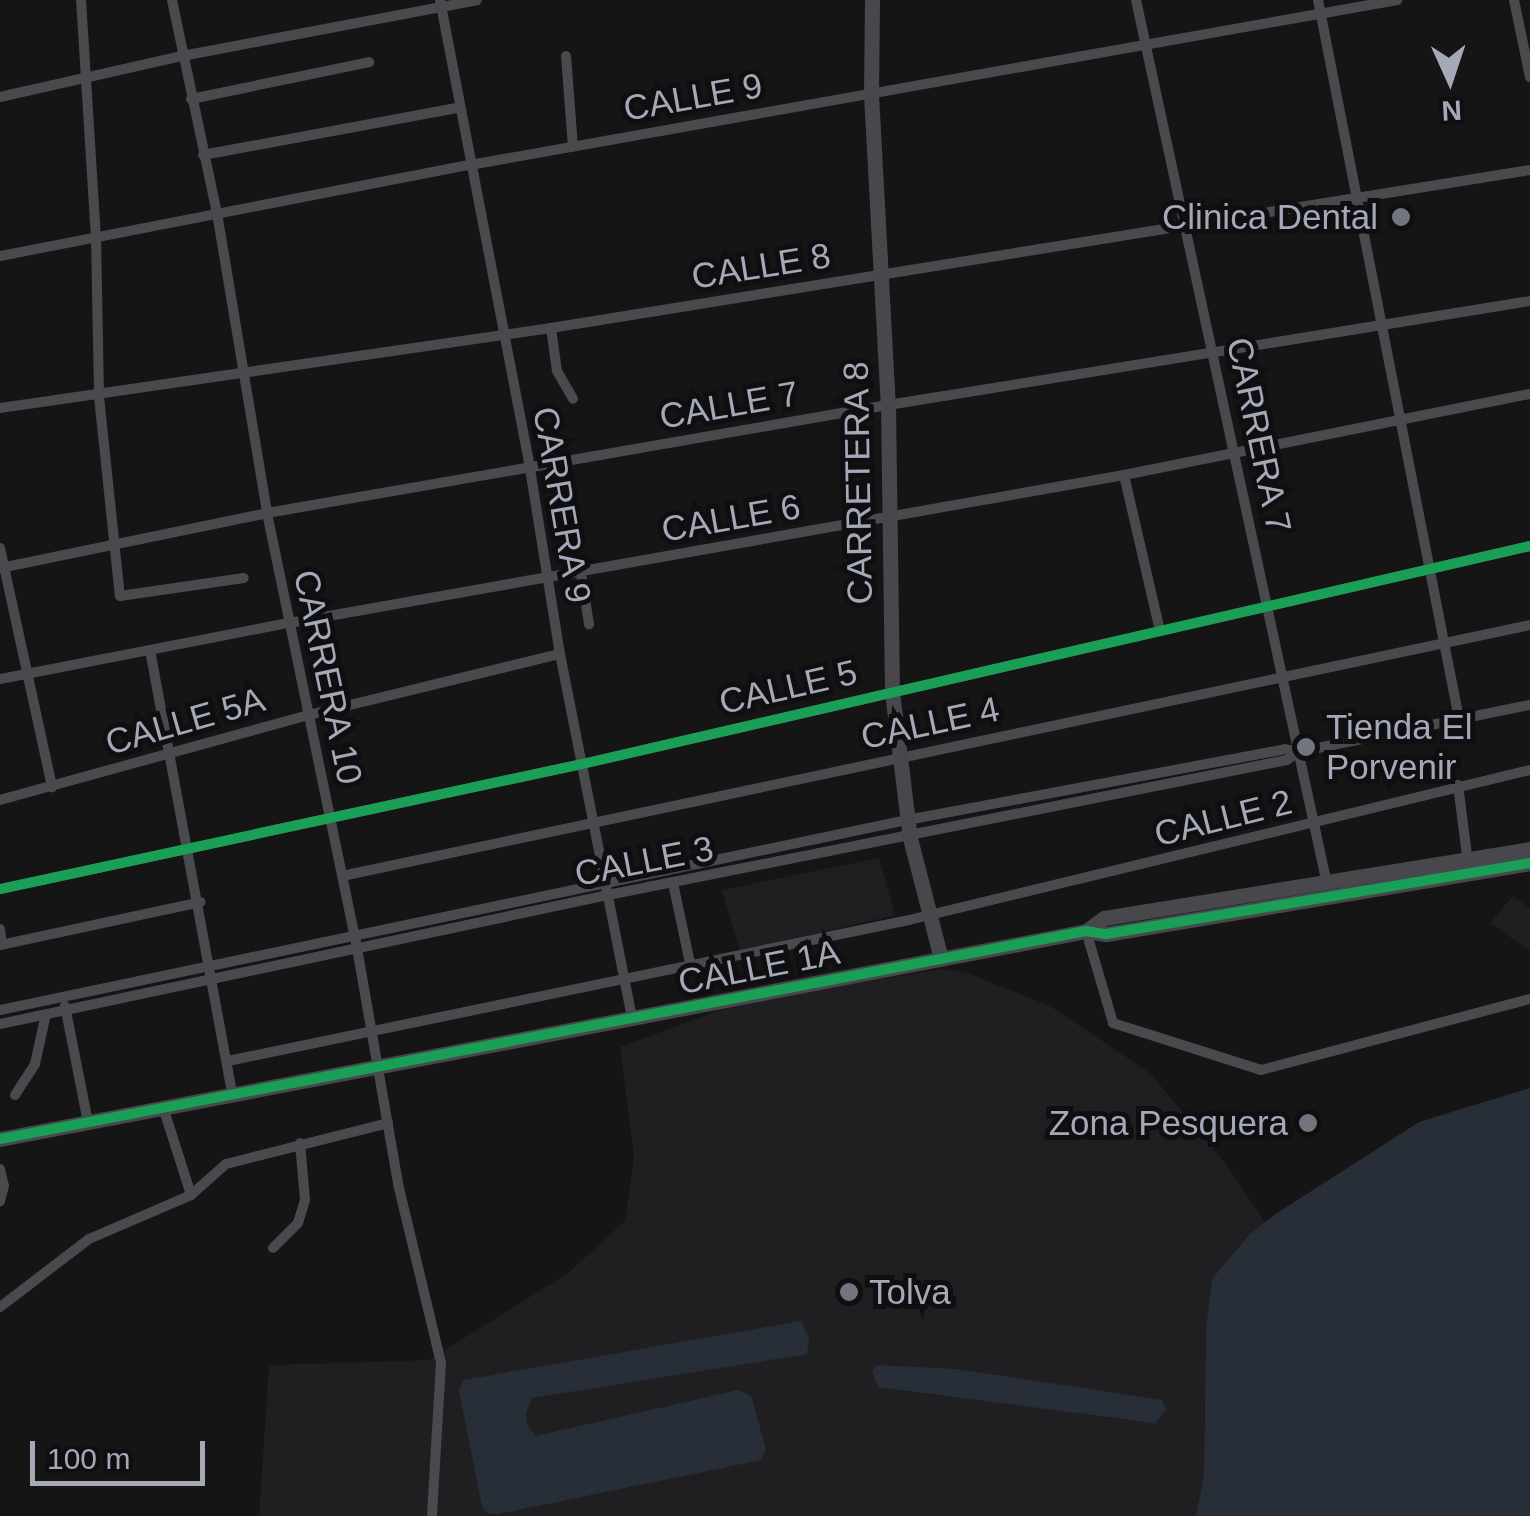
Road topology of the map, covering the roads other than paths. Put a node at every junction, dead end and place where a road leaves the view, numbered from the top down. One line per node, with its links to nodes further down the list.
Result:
1 (81, 0): 15 (street)
2 (172, 0): 11 (street, CARRERA 10)
3 (477, 0): 8 (street)
4 (872, 0): 16 (street, CARRETERA 8)
5 (1136, 0): 10 (street, CARRERA 7)
6 (1396, 0): 9 (street, CALLE 9)
7 (1514, 0): 14 (street)
8 (441, 3): 11 (street); 19 (street, CARRERA 9)
9 (1319, 6): 10 (street, CALLE 9); 24 (street)
10 (1145, 48): 16 (street, CALLE 9); 26 (street, CARRERA 7)
11 (182, 56): 15 (street); 18 (street, CARRERA 10)
12 (566, 56): 20 (street)
13 (368, 62): 18 (street)
14 (1530, 77)
15 (87, 80): 17 (street); 27 (street)
16 (870, 94): 20 (street, CALLE 9); 29 (street, CARRETERA 8)
17 (0, 98)
18 (191, 100): 21 (street, CARRERA 10)
19 (458, 108): 21 (street); 22 (street, CARRERA 9)
20 (573, 147): 22 (street, CALLE 9)
21 (204, 155): 25 (street, CARRERA 10)
22 (470, 166): 25 (street, CALLE 9); 33 (street, CARRERA 9)
23 (1530, 170): 24 (street, CALLE 8)
24 (1355, 197): 26 (street, CALLE 8); 31 (street)
25 (217, 213): 27 (street, CALLE 9); 35 (street, CARRERA 10)
26 (1186, 228): 29 (street, CALLE 8); 34 (street, CARRERA 7)
27 (96, 237): 28 (street, CALLE 9); 37 (street)
28 (0, 256)
29 (881, 274): 32 (street, CALLE 8); 39 (street, CARRETERA 8)
30 (1530, 301): 31 (street, CALLE 7)
31 (1378, 325): 34 (street, CALLE 7); 41 (street)
32 (551, 328): 33 (street, CALLE 8); 38 (street)
33 (504, 335): 35 (street, CALLE 8); 43 (street, CARRERA 9)
34 (1214, 353): 39 (street, CALLE 7); 42 (street, CARRERA 7)
35 (247, 374): 37 (street, CALLE 8); 45 (street, CARRERA 10)
36 (1530, 394): 41 (street, CALLE 6)
37 (99, 397): 40 (street, CALLE 8); 47 (street)
38 (572, 398)
39 (888, 405): 43 (street, CALLE 7); 46 (street, CARRETERA 8)
40 (0, 408)
41 (1398, 420): 42 (street, CALLE 6); 51 (street)
42 (1233, 453): 44 (street, CALLE 6); 55 (street, CARRERA 7)
43 (530, 469): 45 (street, CALLE 7); 54 (street, CARRERA 9)
44 (1124, 475): 46 (street, CALLE 6); 59 (street)
45 (267, 514): 47 (street, CALLE 7); 56 (street, CARRERA 10)
46 (891, 517): 52 (street, CALLE 6); 66 (street, CARRETERA 8)
47 (111, 546): 50 (street, CALLE 7); 53 (street)
48 (1530, 546): 51 (street, CALLE 5)
49 (0, 548): 50 (street)
50 (3, 567): 63 (street)
51 (1427, 572): 55 (street, CALLE 5); 60 (street)
52 (581, 574): 54 (street, CALLE 6); 57 (street)
53 (244, 578)
54 (547, 580): 56 (street, CALLE 6); 62 (street, CARRERA 9)
55 (1269, 608): 59 (street, CALLE 5); 64 (street, CARRERA 7)
56 (289, 623): 61 (street, CALLE 6); 68 (street, CARRERA 10)
57 (588, 624)
58 (1530, 624): 60 (street, CALLE 4)
59 (1160, 631): 66 (street, CALLE 5)
60 (1442, 641): 64 (street, CALLE 4); 69 (street)
61 (150, 650): 63 (street, CALLE 6); 71 (street)
62 (560, 654): 68 (street, CALLE 5A); 73 (street, CARRERA 9)
63 (29, 674): 65 (street, CALLE 6); 76 (street)
64 (1282, 675): 70 (street, CARRERA 7); 72 (street, CALLE 4)
65 (0, 680)
66 (892, 692): 72 (street, CARRETERA 8); 73 (street, CALLE 5)
67 (1530, 705): 69 (street, CALLE 3)
68 (309, 715): 71 (street, CALLE 5A); 78 (street, CARRERA 10)
69 (1460, 719): 70 (street, CALLE 3)
70 (1298, 752): 79 (street, CALLE 3); 81 (street, CARRERA 7); 82 (street, CALLE 3)
71 (170, 754): 76 (street, CALLE 5A); 83 (street)
72 (897, 758): 79 (street, CARRETERA 8); 80 (street, CALLE 4)
73 (582, 764): 78 (street, CALLE 5); 80 (street, CARRERA 9)
74 (1530, 770): 75 (street, CALLE 2)
75 (1458, 784): 81 (street, CALLE 2); 86 (street)
76 (52, 787): 77 (street, CALLE 5A)
77 (0, 800)
78 (329, 818): 83 (street, CALLE 5); 87 (street, CARRERA 10)
79 (906, 820): 82 (street, CARRETERA 8); 88 (street, CALLE 3)
80 (593, 822): 87 (street, CALLE 4); 88 (street, CARRERA 9)
81 (1314, 824): 91 (street, CARRERA 7); 94 (street, CALLE 2)
82 (910, 838): 89 (street, CALLE 3); 94 (street, CARRETERA 8)
83 (190, 848): 90 (street, CALLE 5); 93 (street)
84 (1530, 849): 86 (street, CALLE 1A)
85 (1530, 863): 86 (street, CALLE 1A)
86 (1469, 866): 91 (street, CALLE 1A)
87 (342, 876): 97 (street, CARRERA 10)
88 (605, 881): 92 (street, CARRERA 9); 97 (street, CALLE 3)
89 (674, 883): 92 (street, CALLE 3); 101 (street)
90 (0, 889)
91 (1327, 890): 96 (street, CALLE 1A)
92 (608, 895): 99 (street, CALLE 3); 103 (street, CARRERA 9)
93 (200, 902): 98 (street); 102 (street)
94 (928, 914): 100 (street, CARRETERA 8); 101 (street, CALLE 2)
95 (0, 929): 98 (street)
96 (1086, 931): 100 (street, CALLE 1A); 104 (street)
97 (354, 936): 99 (street, CARRERA 10); 102 (street, CALLE 3)
98 (1, 945)
99 (357, 948): 102 (street, CALLE 3); 112 (street, CARRERA 10)
100 (941, 959): 110 (street, CALLE 1A)
101 (692, 968): 103 (street, CALLE 2)
102 (213, 972): 105 (street, CALLE 3); 108 (street, CALLE 3); 113 (street)
103 (625, 982): 110 (street, CARRERA 9); 112 (street, CALLE 2)
104 (1530, 999)
105 (64, 1000): 106 (street, CALLE 3); 108 (street)
106 (45, 1003): 107 (street, CALLE 3); 109 (street)
107 (0, 1010)
108 (66, 1013): 109 (street, CALLE 3); 118 (street)
109 (47, 1016): 111 (street, CALLE 3); 116 (street)
110 (632, 1020): 114 (street, CALLE 1A)
111 (0, 1024)
112 (373, 1033): 113 (street, CALLE 2); 114 (street, CARRERA 10)
113 (228, 1061): 115 (street)
114 (379, 1067): 115 (street, CALLE 1A); 119 (street, CARRERA 10)
115 (232, 1092): 117 (street, CALLE 1A)
116 (16, 1095)
117 (163, 1107): 118 (street, CALLE 1A); 123 (street)
118 (88, 1122): 120 (street, CALLE 1A)
119 (388, 1123): 121 (street); 127 (street, CARRERA 10)
120 (0, 1140)
121 (300, 1143): 123 (street); 125 (street)
122 (0, 1169): 124 (street)
123 (191, 1195): 126 (street)
124 (0, 1201)
125 (273, 1248)
126 (0, 1307)
127 (432, 1516)

